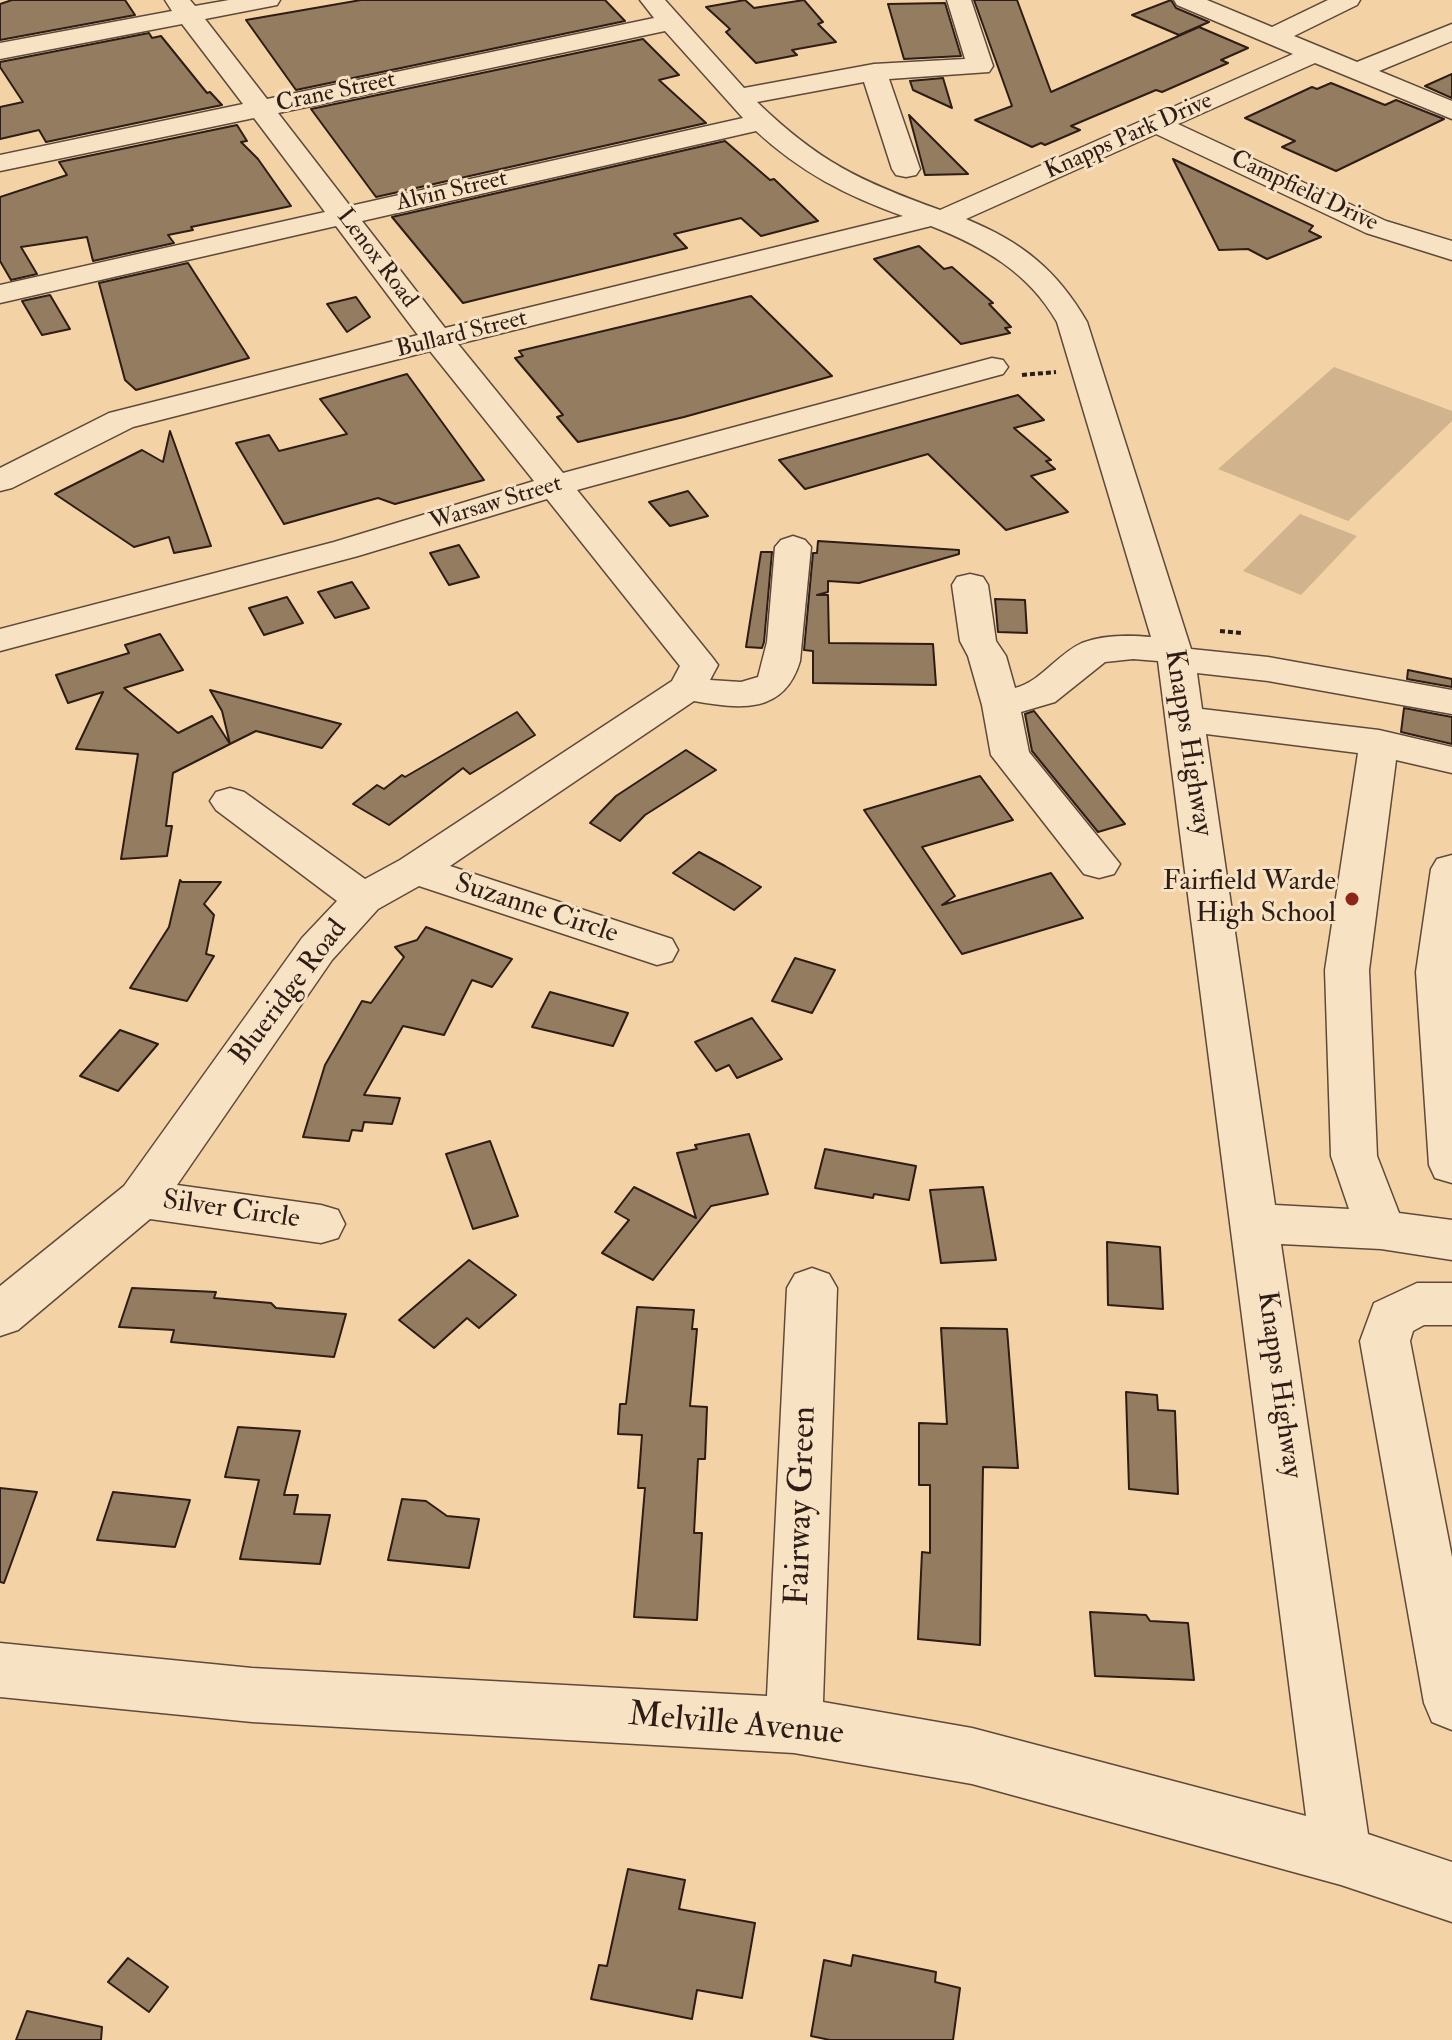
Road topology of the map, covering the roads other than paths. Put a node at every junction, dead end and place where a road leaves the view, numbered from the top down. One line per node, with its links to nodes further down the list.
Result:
1 (268, 0): 5 (street)
2 (959, 0): 12 (street, Alvin Street)
3 (1186, 0): 8 (street)
4 (1348, 0): 8 (street)
5 (183, 8): 9 (street); 13 (street, Lenox Road)
6 (662, 11): 13 (street, Crane Street); 14 (street, Knapps Highway)
7 (1452, 32): 11 (street)
8 (1275, 35): 10 (street)
9 (0, 51)
10 (1314, 54): 11 (street); 16 (street, Knapps Park Drive)
11 (1360, 70): 15 (street)
12 (874, 72): 14 (street, Alvin Street); 18 (street)
13 (260, 109): 17 (street, Crane Street); 19 (street, Lenox Road)
14 (752, 109): 19 (street, Alvin Street); 20 (street, Knapps Highway)
15 (1452, 111)
16 (1158, 125): 20 (street, Knapps Park Drive); 21 (street, Campfield Drive)
17 (0, 163)
18 (906, 169)
19 (345, 217): 22 (street, Alvin Street); 23 (street, Lenox Road)
20 (938, 218): 23 (street, Bullard Street); 30 (street, Knapps Highway)
21 (1452, 251)
22 (0, 294)
23 (439, 341): 25 (street, Bullard Street); 26 (street, Lenox Road)
24 (1001, 372): 26 (street, Warsaw Street)
25 (0, 481)
26 (553, 486): 29 (street, Warsaw Street); 31 (street, Lenox Road)
27 (793, 547): 31 (street)
28 (970, 585): 33 (street)
29 (0, 640)
30 (1175, 655): 32 (street); 33 (street); 34 (street, Knapps Highway)
31 (693, 676): 40 (street, Blueridge Road)
32 (1452, 702)
33 (1001, 705): 38 (street)
34 (1186, 719): 35 (street); 45 (street, Knapps Highway)
35 (1379, 743): 36 (street); 47 (street)
36 (1452, 760)
37 (230, 801): 41 (street)
38 (1099, 864)
39 (1452, 869): 43 (street)
40 (415, 870): 41 (street, Blueridge Road); 42 (street, Suzanne Circle)
41 (363, 899): 44 (street, Blueridge Road)
42 (657, 950)
43 (1452, 1165)
44 (141, 1199): 46 (street, Silver Circle); 51 (street, Blueridge Road)
45 (1256, 1223): 47 (street); 56 (street, Knapps Highway)
46 (321, 1224)
47 (1381, 1230): 48 (street)
48 (1452, 1240)
49 (812, 1288): 55 (street, Fairway Green)
50 (1452, 1304): 52 (street)
51 (0, 1315)
52 (1435, 1518): 54 (street)
53 (0, 1670): 55 (street, Melville Avenue)
54 (1452, 1703)
55 (794, 1725): 56 (street, Melville Avenue)
56 (1341, 1855): 57 (street, Melville Avenue)
57 (1452, 1892)

